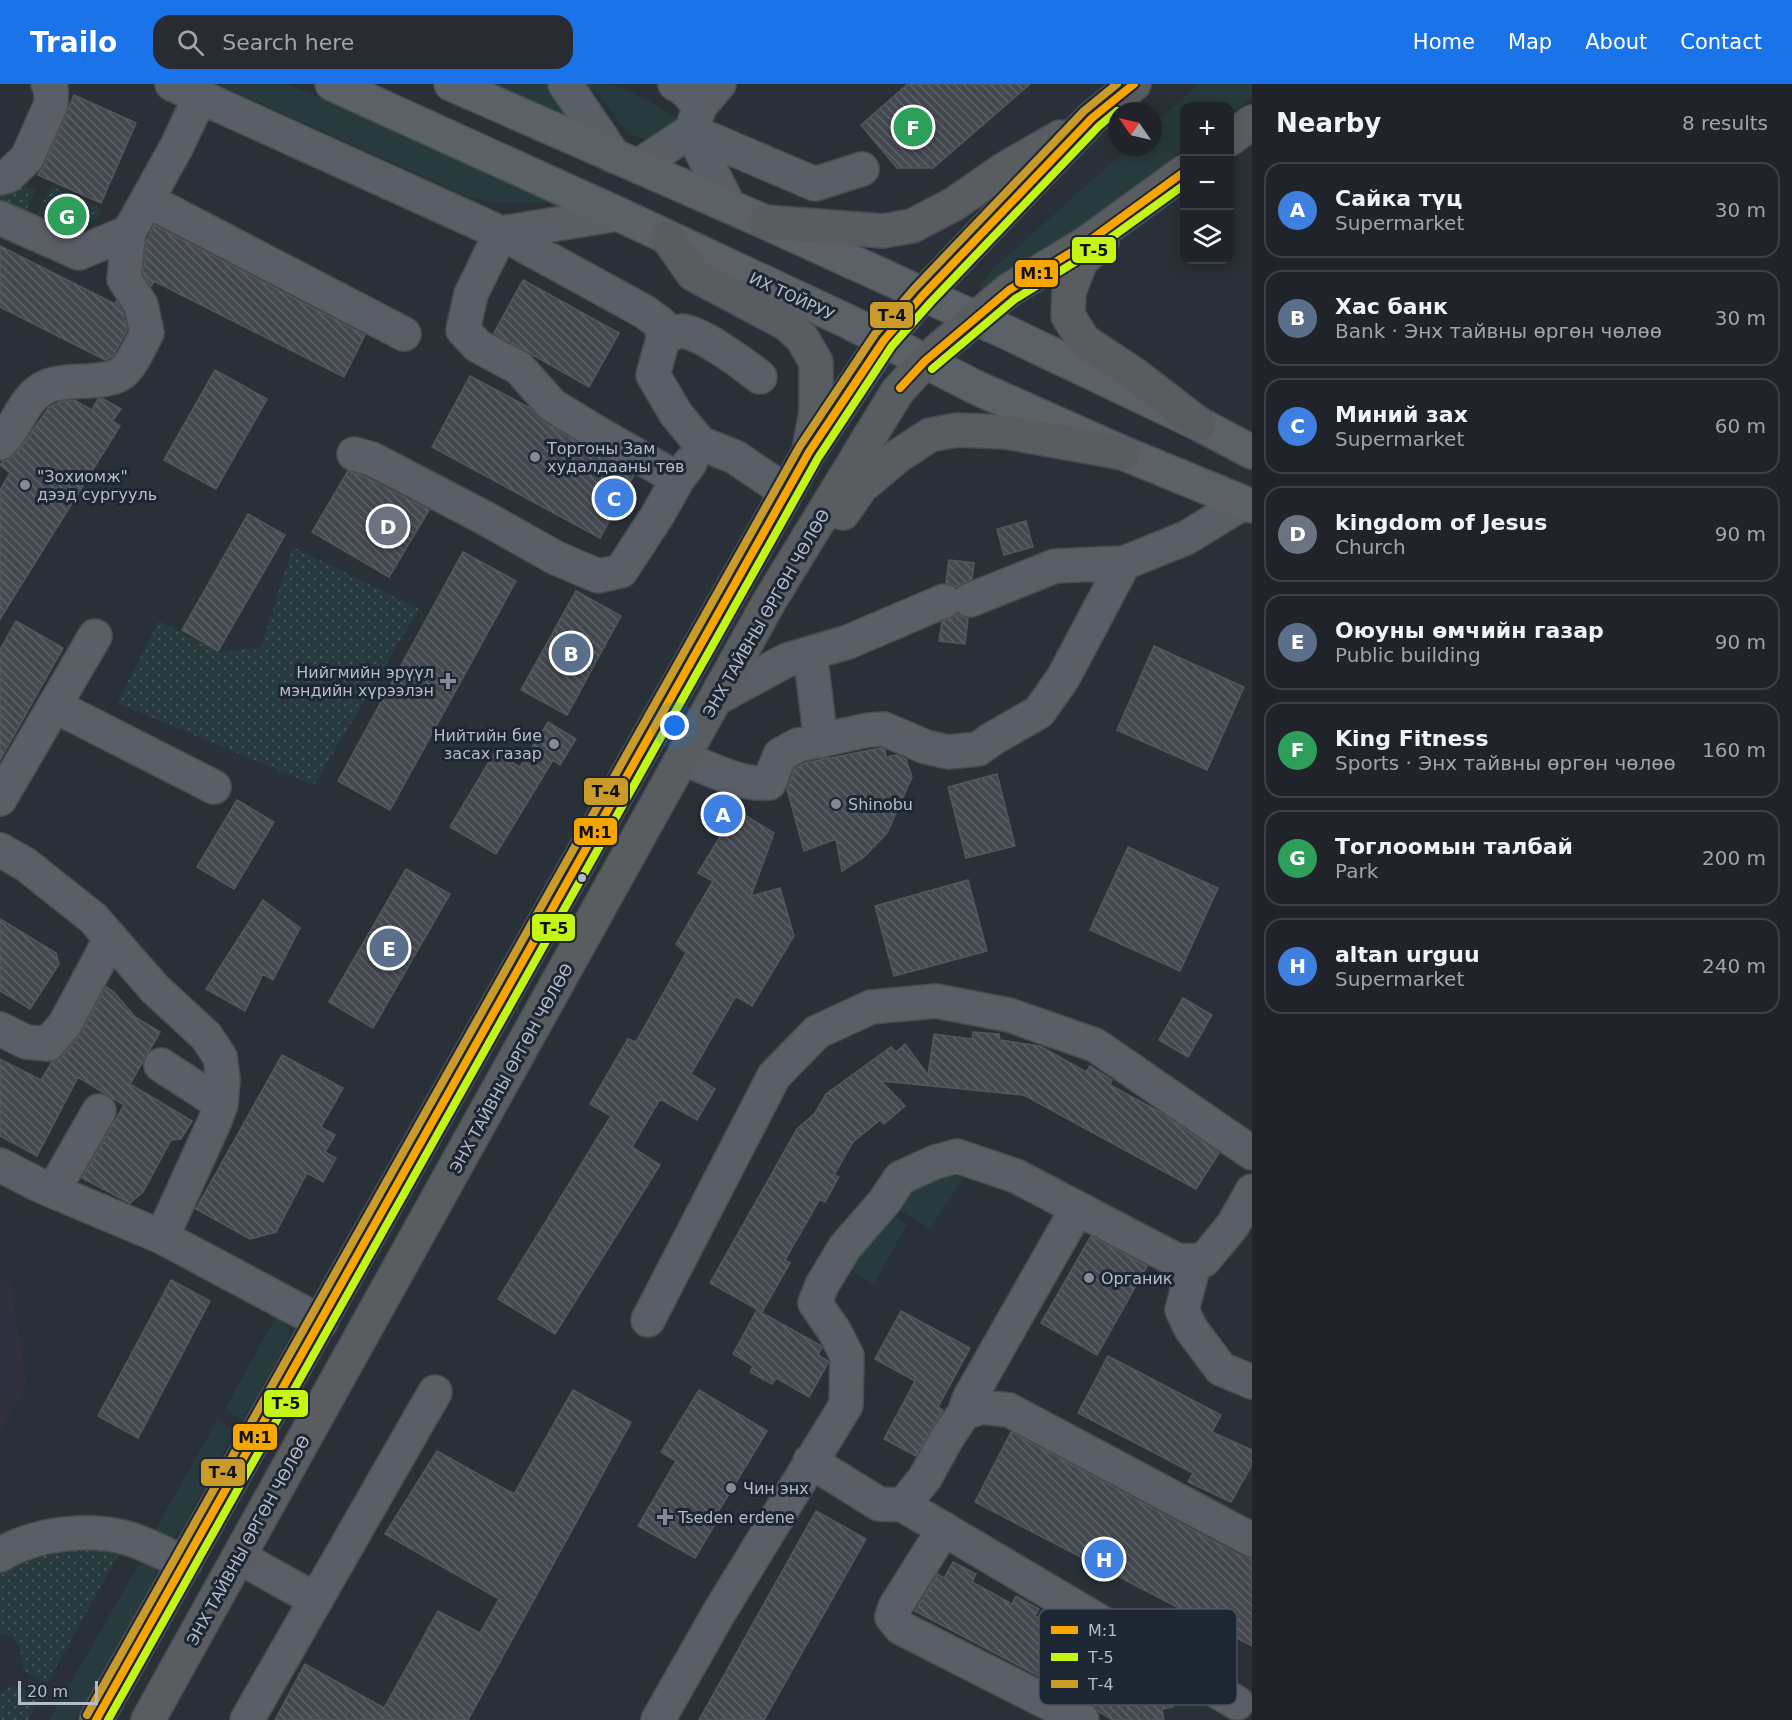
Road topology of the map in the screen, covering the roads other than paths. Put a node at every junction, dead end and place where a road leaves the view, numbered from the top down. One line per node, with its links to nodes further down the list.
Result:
1 (48, 84): 15 (street)
2 (332, 84): 19 (main road, ИХ ТОЙРУУ)
3 (451, 84): 12 (main road)
4 (565, 84): 12 (street)
5 (675, 84): 8 (street)
6 (1134, 84): 9 (highway)
7 (186, 90): 17 (street); 23 (street)
8 (704, 107): 12 (street); 13 (street); 18 (street)
9 (1092, 118): 21 (highway); 25 (highway)
10 (1252, 122): 11 (highway)
11 (1234, 136)
12 (626, 161): 18 (main road)
13 (862, 169)
14 (1180, 176): 16 (highway, ЭНХ ТАЙВНЫ ӨРГӨН ЧӨЛӨӨ)
15 (0, 178)
16 (1149, 199): 26 (highway, ЭНХ ТАЙВНЫ ӨРГӨН ЧӨЛӨӨ); 32 (highway)
17 (147, 200): 22 (street); 27 (street)
18 (729, 206): 21 (main road)
19 (618, 214): 23 (street); 24 (main road, ИХ ТОЙРУУ)
20 (0, 218): 22 (street)
21 (765, 222): 25 (main road)
22 (129, 232): 34 (street)
23 (501, 233): 28 (street); 39 (street)
24 (668, 238): 29 (main road, ИХ ТОЙРУУ); 35 (highway)
25 (923, 295): 26 (main road); 29 (highway)
26 (974, 319): 30 (highway, ЭНХ ТАЙВНЫ ӨРГӨН ЧӨЛӨӨ); 32 (main road)
27 (404, 334)
28 (663, 339): 31 (street); 33 (street)
29 (884, 340): 30 (main road, ИХ ТОЙРУУ); 35 (highway)
30 (926, 361): 37 (main road, ИХ ТОЙРУУ); 43 (highway, ЭНХ ТАЙВНЫ ӨРГӨН ЧӨЛӨӨ)
31 (760, 377)
32 (1199, 424): 36 (main road)
33 (700, 442): 39 (street); 40 (street)
34 (0, 444)
35 (809, 452): 40 (highway)
36 (1252, 452)
37 (1123, 453): 41 (main road, ИХ ТОЙРУУ); 43 (highway)
38 (354, 454): 39 (street)
39 (678, 479)
40 (786, 491): 66 (highway)
41 (1248, 505): 42 (street)
42 (1124, 563): 45 (street); 48 (street)
43 (769, 602): 46 (highway, ЭНХ ТАЙВНЫ ӨРГӨН ЧӨЛӨӨ)
44 (95, 636): 47 (street)
45 (810, 653): 46 (street); 48 (street)
46 (717, 698): 49 (highway, ЭНХ ТАЙВНЫ ӨРГӨН ЧӨЛӨӨ)
47 (55, 706): 50 (street); 51 (street)
48 (821, 741): 49 (street)
49 (683, 758): 75 (highway, ЭНХ ТАЙВНЫ ӨРГӨН ЧӨЛӨӨ)
50 (214, 787)
51 (0, 799)
52 (0, 850): 53 (street)
53 (111, 938): 54 (street); 56 (street)
54 (0, 1029)
55 (161, 1065): 56 (street)
56 (221, 1104): 63 (street)
57 (99, 1111): 60 (street)
58 (1252, 1153): 65 (street)
59 (0, 1165): 60 (street)
60 (53, 1191): 63 (street)
61 (1252, 1191): 64 (street)
62 (1077, 1209): 64 (street); 69 (street); 70 (street)
63 (162, 1237): 66 (street)
64 (1195, 1261): 67 (street)
65 (648, 1320)
66 (321, 1322): 76 (highway)
67 (1252, 1382)
68 (435, 1392): 77 (street)
69 (964, 1413): 71 (street); 73 (street)
70 (810, 1461): 71 (street); 84 (street)
71 (903, 1505): 72 (street)
72 (944, 1529): 78 (street); 79 (street)
73 (1252, 1540)
74 (0, 1555): 76 (street)
75 (239, 1557): 77 (street); 82 (highway, ЭНХ ТАЙВНЫ ӨРГӨН ЧӨЛӨӨ)
76 (185, 1563): 81 (highway)
77 (316, 1600): 83 (street)
78 (1079, 1609)
79 (1039, 1698)
80 (1052, 1705): 85 (street)
81 (96, 1720)
82 (148, 1720)
83 (247, 1720)
84 (658, 1720)
85 (1082, 1720)

